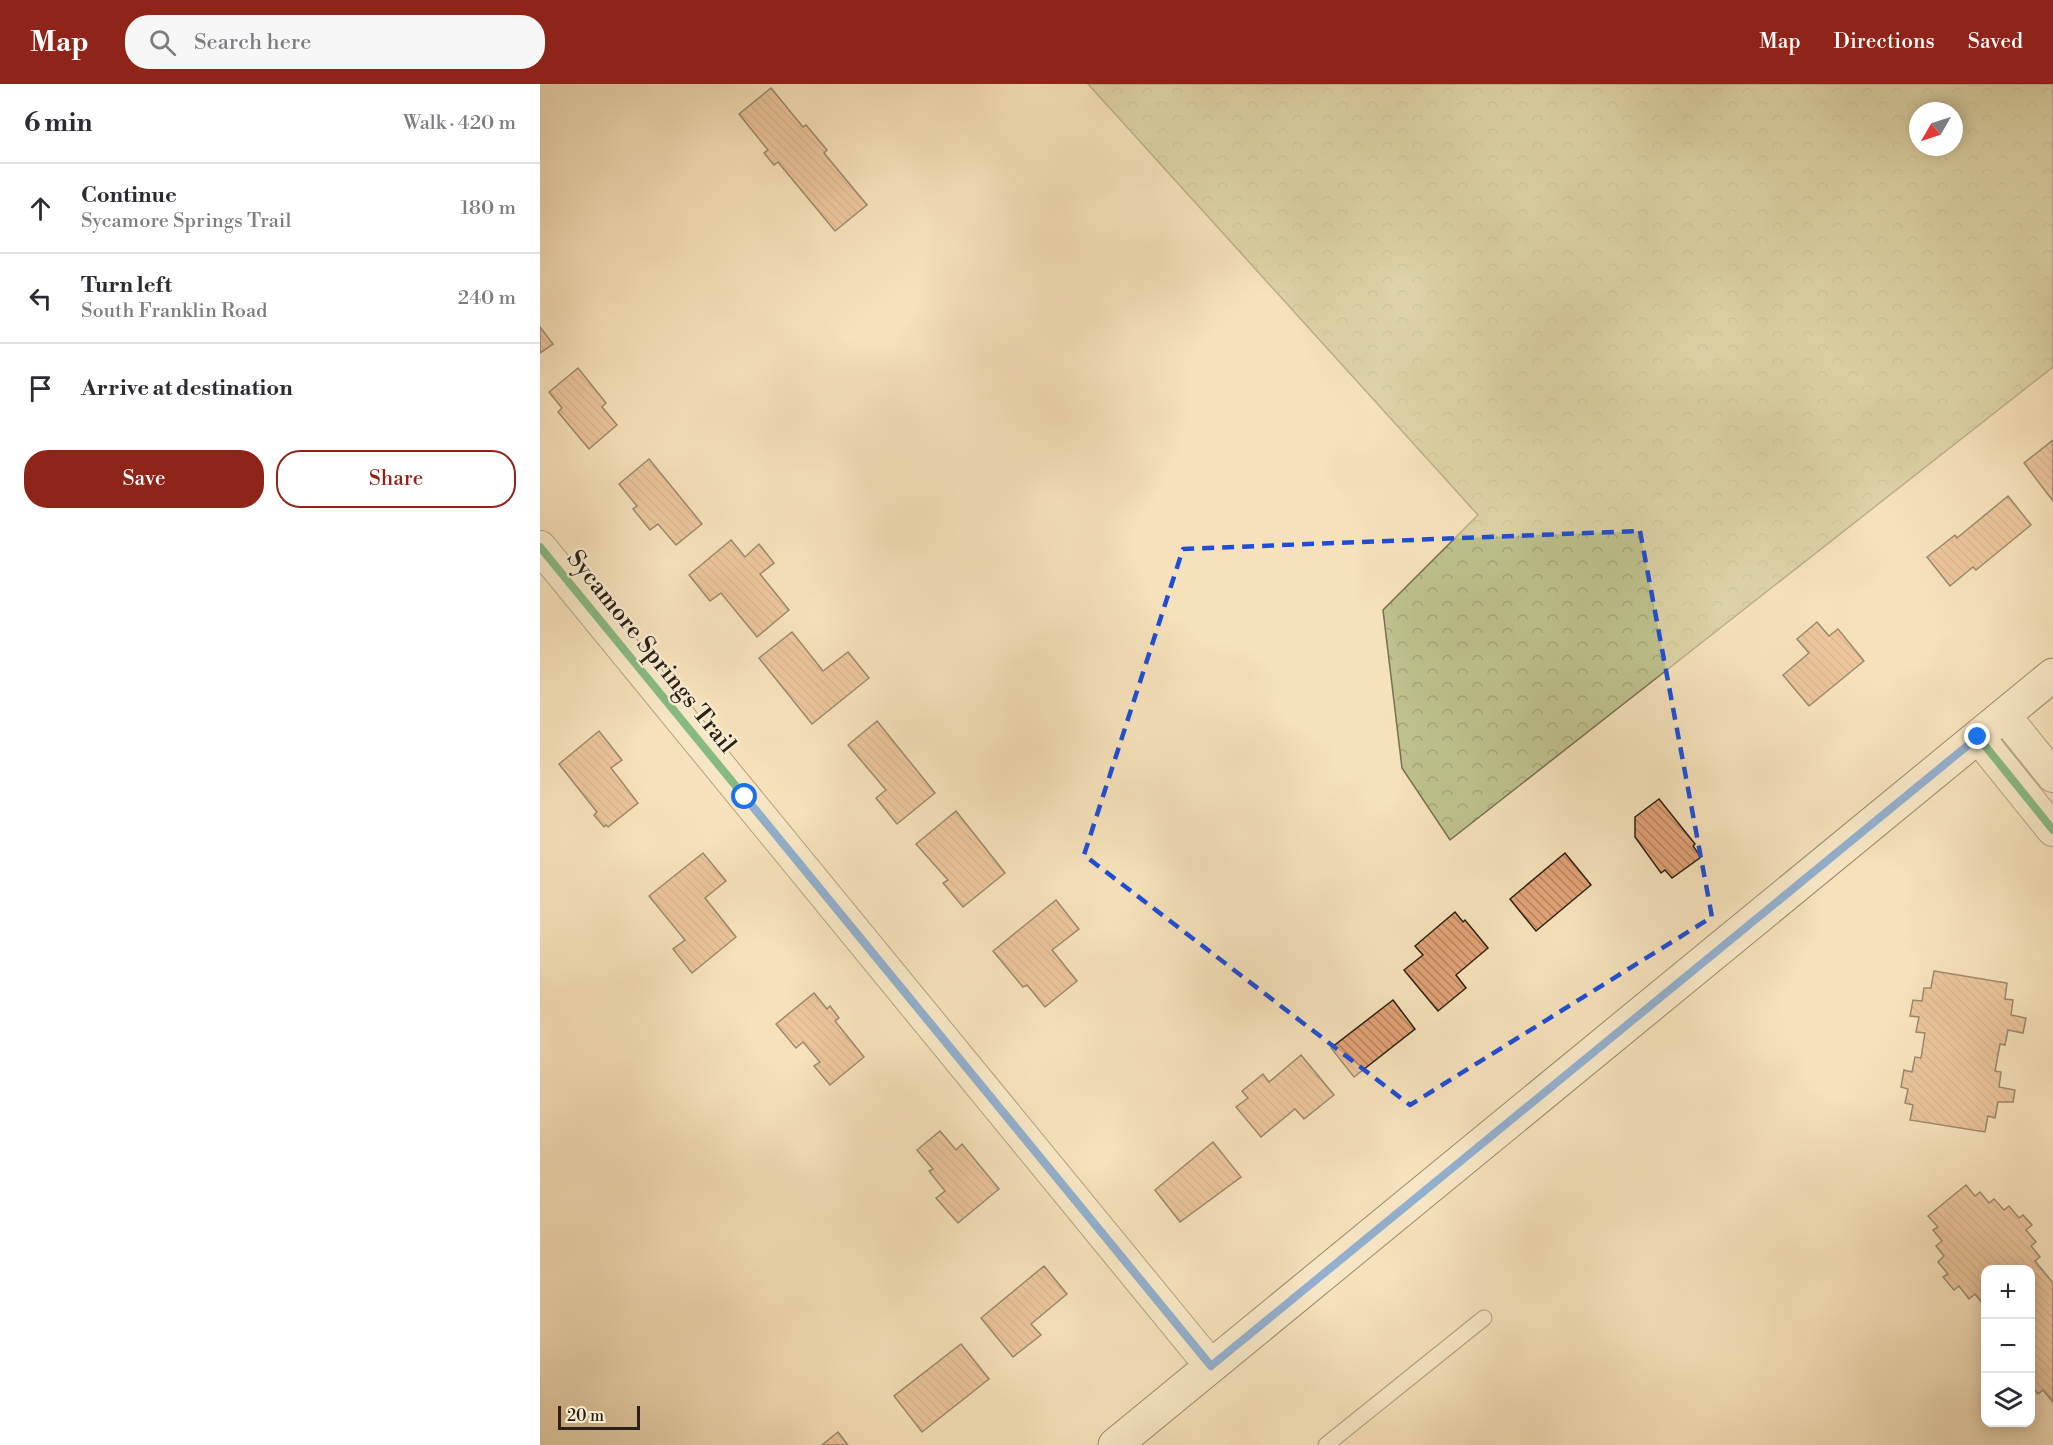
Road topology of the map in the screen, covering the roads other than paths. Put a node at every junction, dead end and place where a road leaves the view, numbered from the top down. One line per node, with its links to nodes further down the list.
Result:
1 (540, 547): 8 (street, Sycamore Springs Trail)
2 (2053, 675): 3 (main road)
3 (2004, 716): 4 (main road); 5 (street)
4 (1978, 737): 6 (street); 8 (main road)
5 (2053, 776)
6 (2053, 830)
7 (1484, 1318): 10 (lane)
8 (1211, 1366): 9 (main road)
9 (1115, 1445)
10 (1326, 1445)

